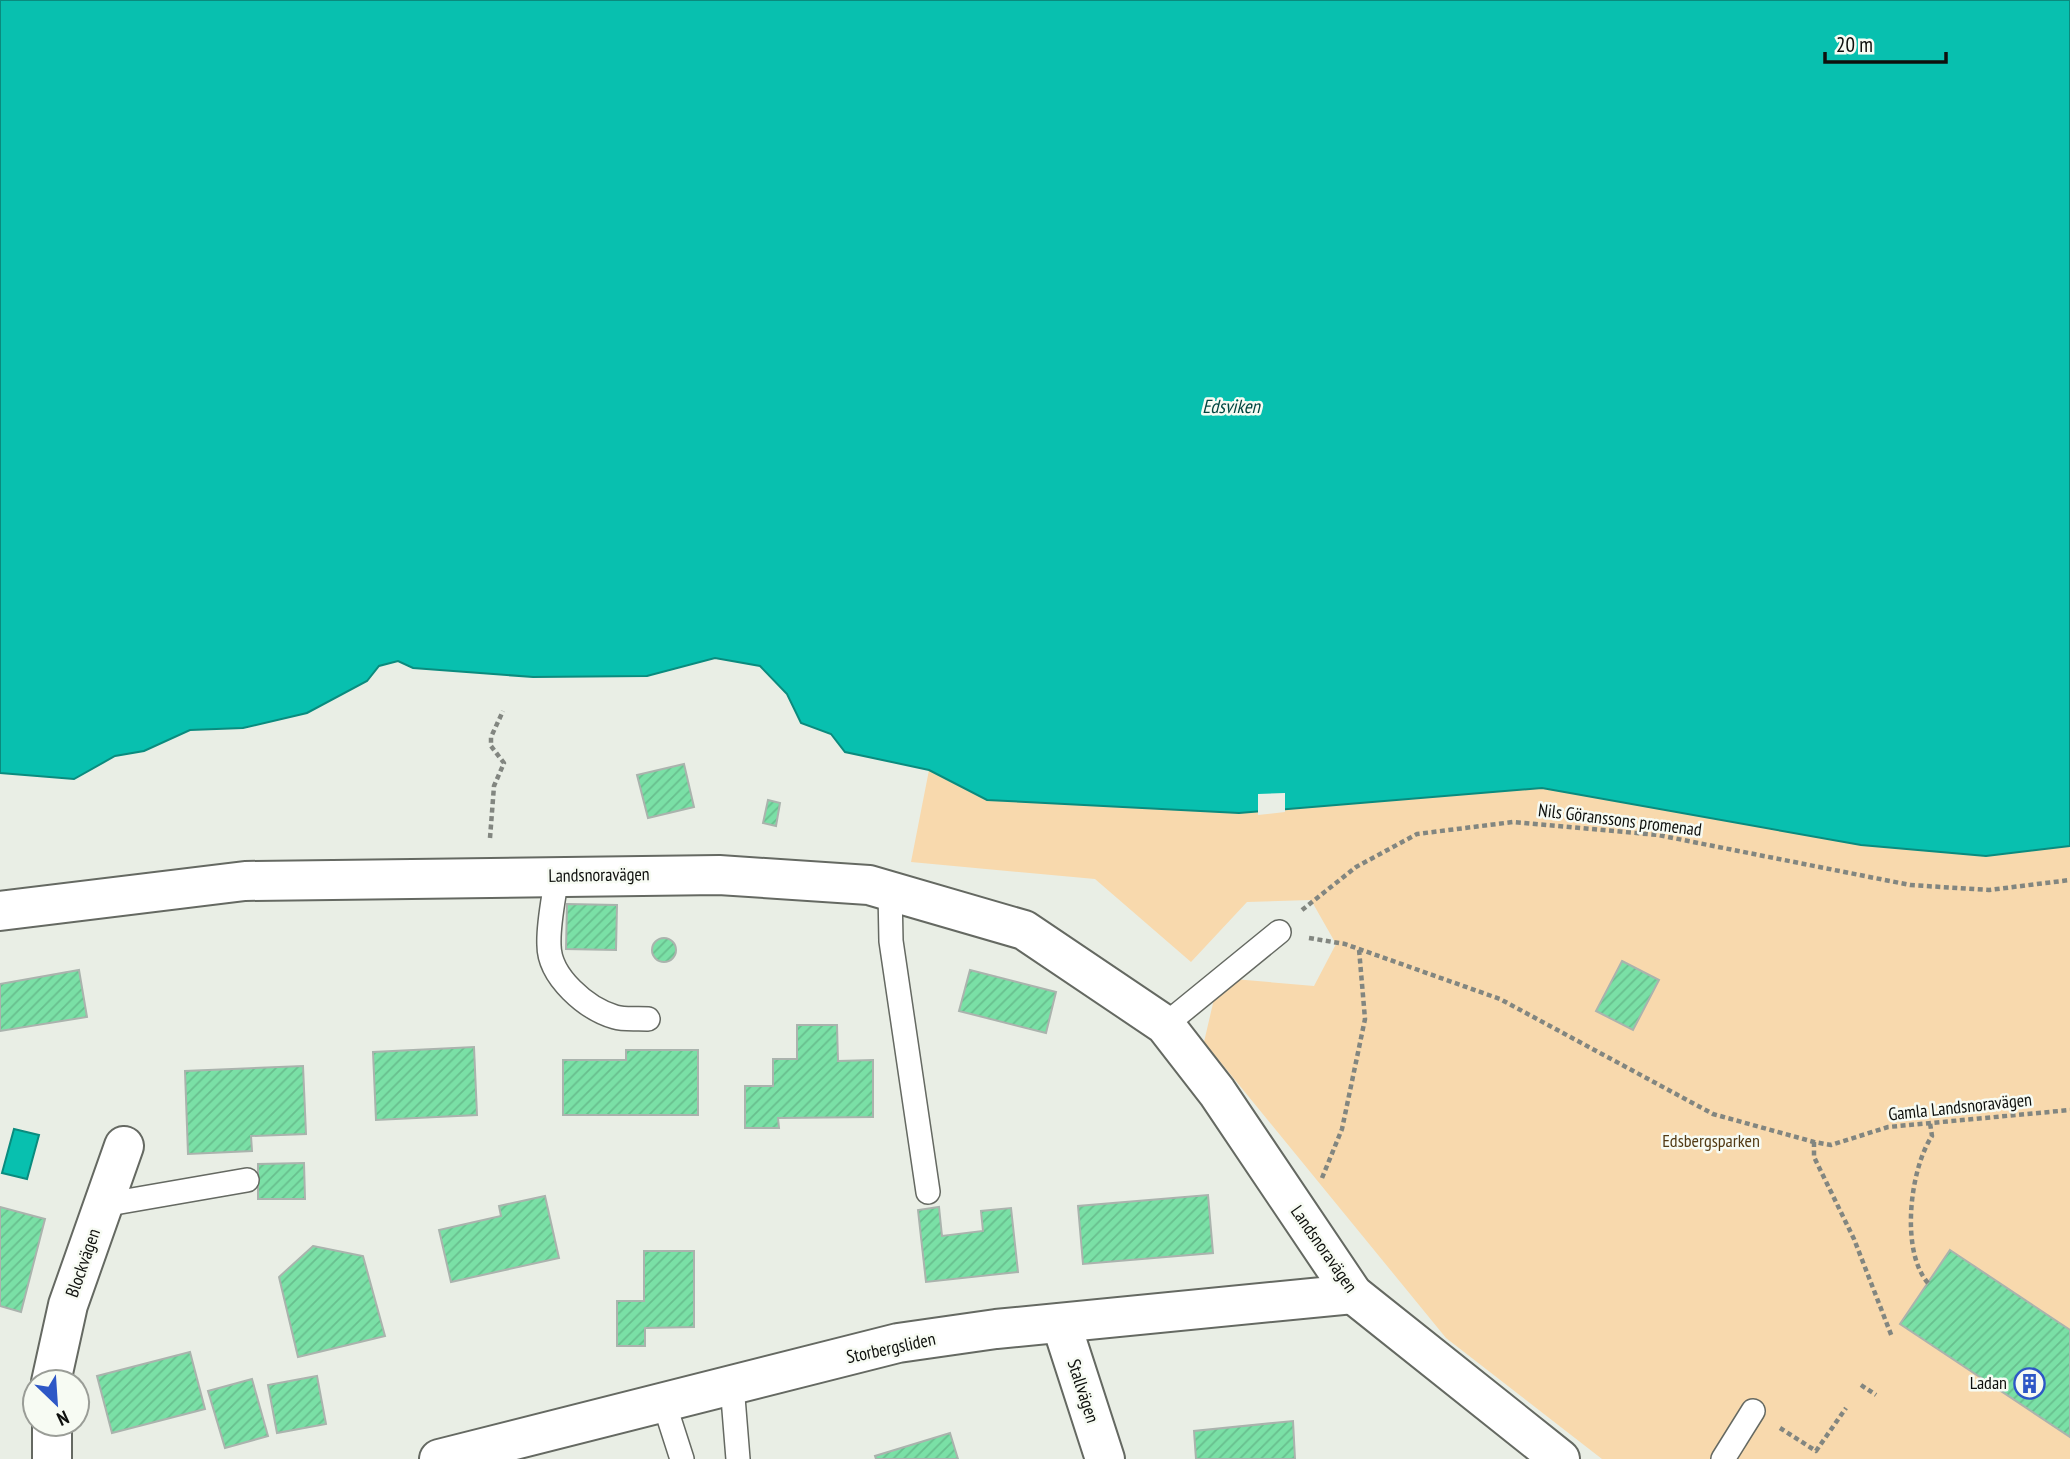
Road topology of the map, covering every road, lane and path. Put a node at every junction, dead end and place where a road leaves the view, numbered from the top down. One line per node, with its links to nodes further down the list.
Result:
1 (503, 711): 2 (path)
2 (489, 846)
3 (557, 876): 5 (street, Landsnoravägen); 6 (street, Landsnoravägen); 9 (lane)
4 (2070, 880): 7 (path, Nils Göranssons promenad)
5 (890, 891): 10 (street, Landsnoravägen); 17 (lane)
6 (0, 911)
7 (1279, 932): 8 (path, Gamla Landsnoravägen); 10 (lane)
8 (1359, 949): 13 (path, Gamla Landsnoravägen); 16 (path)
9 (648, 1018)
10 (1165, 1025): 20 (street, Landsnoravägen)
11 (2070, 1110): 12 (path, Gamla Landsnoravägen)
12 (1930, 1123): 13 (path, Gamla Landsnoravägen); 19 (path)
13 (1814, 1142): 22 (path)
14 (124, 1146): 18 (street, Blockvägen)
15 (247, 1180): 18 (lane)
16 (1322, 1180)
17 (928, 1192)
18 (103, 1206): 23 (street, Blockvägen)
19 (1928, 1283)
20 (1353, 1294): 21 (street, Storbergsliden); 36 (street, Landsnoravägen)
21 (1061, 1323): 24 (street, Storbergsliden); 35 (street, Stallvägen)
22 (1892, 1336)
23 (54, 1368)
24 (732, 1385): 27 (street, Storbergsliden); 34 (lane)
25 (1861, 1385): 26 (path)
26 (1875, 1395)
27 (664, 1403): 32 (street, Storbergsliden); 33 (lane)
28 (1846, 1408): 29 (path)
29 (1753, 1410): 37 (lane)
30 (52, 1438): 31 (street)
31 (52, 1459)
32 (439, 1459)
33 (682, 1459)
34 (738, 1459)
35 (1105, 1459)
36 (1560, 1459)
37 (1723, 1459)

